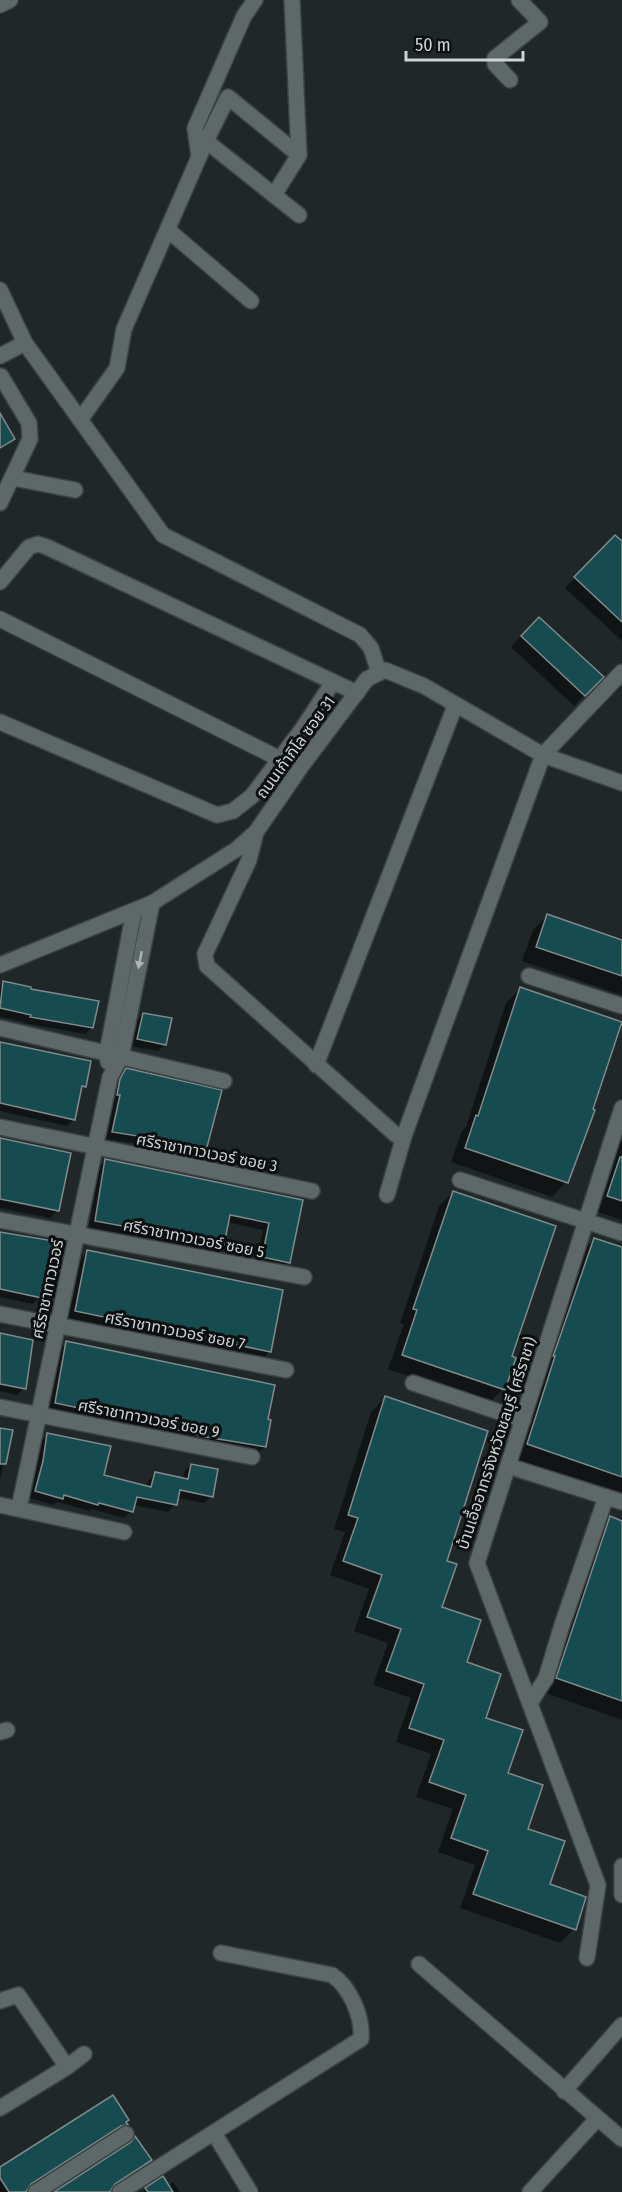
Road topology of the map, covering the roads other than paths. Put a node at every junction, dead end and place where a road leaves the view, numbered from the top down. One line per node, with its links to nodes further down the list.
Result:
1 (10, 0): 5 (street)
2 (255, 0): 9 (street)
3 (292, 0): 8 (street)
4 (519, 0): 6 (street)
5 (0, 5)
6 (510, 80)
7 (206, 141): 8 (street); 9 (street); 10 (street)
8 (299, 155): 10 (street)
9 (199, 157): 12 (street)
10 (274, 195): 11 (street)
11 (299, 215)
12 (168, 230): 14 (street); 18 (street)
13 (0, 290): 15 (street)
14 (251, 302)
15 (25, 343): 16 (street); 18 (street)
16 (0, 356)
17 (1, 376): 19 (street)
18 (80, 420): 25 (street)
19 (13, 477): 20 (street); 21 (street)
20 (75, 490)
21 (0, 503)
22 (0, 582): 26 (street)
23 (0, 619): 31 (street)
24 (622, 672): 30 (street)
25 (379, 673): 27 (street, ถนนเก้ากิโล ซอย 31); 28 (street)
26 (333, 682): 27 (street); 31 (street)
27 (357, 693): 33 (street, ถนนเก้ากิโล ซอย 31)
28 (455, 706): 30 (street); 41 (street)
29 (0, 722): 31 (street)
30 (543, 755): 32 (street); 45 (street)
31 (280, 759)
32 (622, 783)
33 (256, 832): 34 (street, ถนนเก้ากิโล ซอย 31); 41 (street)
34 (152, 903): 35 (street, ถนนเก้ากิโล ซอย 31); 40 (street, ศรีราชาทาวเวอร์, one-way to 40)
35 (134, 911): 36 (street, ถนนเก้ากิโล ซอย 31); 40 (street, ศรีราชาทาวเวอร์)
36 (0, 965)
37 (529, 976): 38 (street)
38 (622, 1006)
39 (0, 1028): 40 (street)
40 (114, 1055): 42 (street); 46 (street, ศรีราชาทาวเวอร์)
41 (316, 1065): 45 (street)
42 (224, 1081)
43 (622, 1108): 51 (street, บ้านเอื้ออาทรจังหวัดชลบุรี (ศรีราชา))
44 (0, 1127): 46 (street, ศรีราชาทาวเวอร์ ซอย 3)
45 (404, 1136): 49 (street)
46 (95, 1148): 48 (street, ศรีราชาทาวเวอร์ ซอย 3); 53 (street, ศรีราชาทาวเวอร์)
47 (460, 1180): 51 (street)
48 (312, 1191)
49 (387, 1195)
50 (0, 1220): 53 (street, ศรีราชาทาวเวอร์ ซอย 5)
51 (586, 1222): 52 (street); 61 (street, บ้านเอื้ออาทรจังหวัดชลบุรี (ศรีราชา))
52 (622, 1233)
53 (77, 1235): 54 (street, ศรีราชาทาวเวอร์ ซอย 5); 56 (street, ศรีราชาทาวเวอร์)
54 (304, 1277)
55 (0, 1314): 56 (street, ศรีราชาทาวเวอร์ ซอย 7)
56 (58, 1326): 57 (street, ศรีราชาทาวเวอร์ ซอย 7); 60 (street, ศรีราชาทาวเวอร์)
57 (286, 1370)
58 (413, 1383): 61 (street)
59 (0, 1407): 60 (street, ศรีราชาทาวเวอร์ ซอย 9)
60 (39, 1414): 62 (street, ศรีราชาทาวเวอร์ ซอย 9); 67 (street, ศรีราชาทาวเวอร์)
61 (523, 1420): 63 (street, บ้านเอื้ออาทรจังหวัดชลบุรี (ศรีราชา))
62 (252, 1457)
63 (508, 1466): 64 (street); 69 (street, บ้านเอื้ออาทรจังหวัดชลบุรี (ศรีราชา))
64 (606, 1497): 65 (street); 69 (street)
65 (622, 1502)
66 (0, 1504): 67 (street)
67 (19, 1508): 68 (street)
68 (124, 1532)
69 (530, 1703): 73 (street, บ้านเอื้ออาทรจังหวัดชลบุรี (ศรีราชา))
70 (622, 1866): 71 (street)
71 (622, 1895)
72 (221, 1953): 82 (street)
73 (587, 1958)
74 (419, 1964): 79 (street)
75 (0, 2001): 78 (street)
76 (622, 2025): 79 (street)
77 (84, 2054): 78 (street)
78 (67, 2067): 80 (street)
79 (564, 2091): 81 (street)
80 (0, 2108)
81 (597, 2119): 84 (street); 88 (street)
82 (214, 2133): 86 (street); 87 (street)
83 (126, 2134): 85 (street)
84 (622, 2139)
85 (36, 2192)
86 (120, 2192)
87 (250, 2192)
88 (530, 2192)

